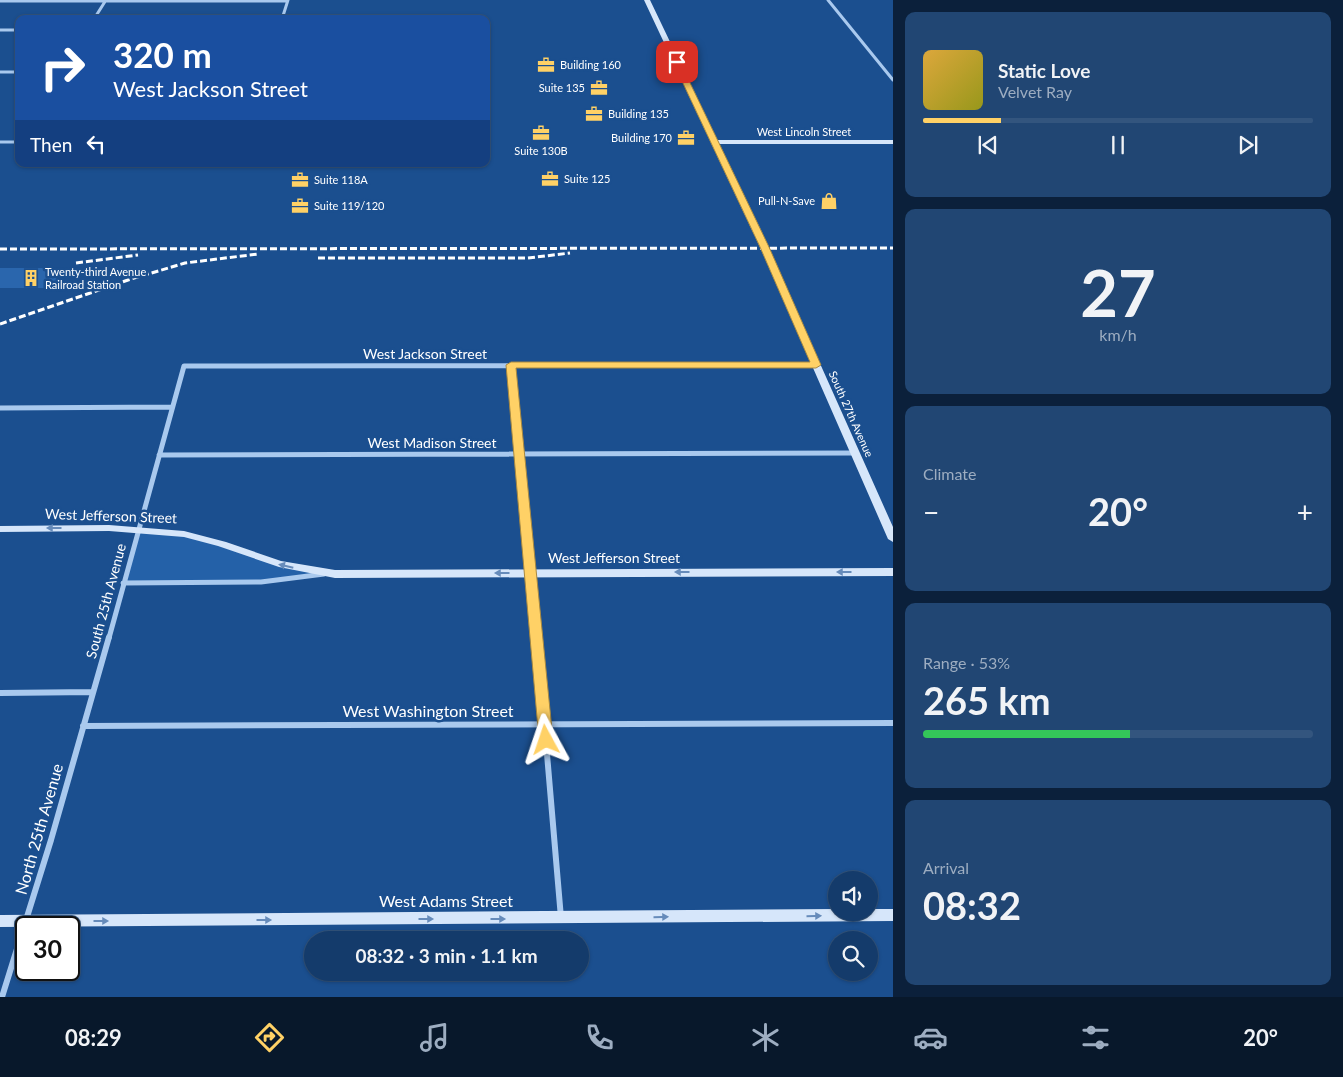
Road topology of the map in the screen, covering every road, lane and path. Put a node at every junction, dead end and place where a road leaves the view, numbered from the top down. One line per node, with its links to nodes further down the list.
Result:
1 (106, 0): 2 (street); 5 (street); 6 (street)
2 (287, 0): 7 (street)
3 (647, 0): 15 (street, South 27th Avenue)
4 (828, 0): 12 (street)
5 (0, 1)
6 (97, 15)
7 (283, 15)
8 (0, 30): 9 (street)
9 (15, 30)
10 (0, 72): 11 (street)
11 (15, 72)
12 (893, 80)
13 (0, 142): 14 (street)
14 (15, 142)
15 (716, 142): 16 (street, West Lincoln Street); 18 (street, South 27th Avenue)
16 (893, 142)
17 (511, 365): 18 (street, West Jackson Street); 19 (street, West Jackson Street); 23 (street)
18 (816, 365): 22 (street, South 27th Avenue)
19 (184, 366): 20 (street, South 25th Avenue)
20 (172, 407): 21 (street); 24 (street, South 25th Avenue)
21 (0, 408)
22 (854, 453): 23 (street, West Madison Street); 27 (street, South 27th Avenue)
23 (520, 454): 24 (street, West Madison Street); 29 (street)
24 (159, 455): 26 (street, South 25th Avenue)
25 (0, 529): 26 (street, West Jefferson Street, one-way to 25)
26 (138, 530): 30 (street, West Jefferson Street, one-way to 26); 31 (street, South 25th Avenue)
27 (893, 539)
28 (893, 572): 29 (street, West Jefferson Street, one-way to 29)
29 (531, 573): 30 (street, West Jefferson Street, one-way to 30); 35 (street)
30 (335, 574): 31 (street, West Jefferson Street)
31 (123, 583): 32 (street, South 25th Avenue)
32 (93, 692): 33 (street); 36 (street, South 25th Avenue)
33 (0, 693)
34 (893, 723): 35 (street, West Washington Street)
35 (545, 724): 36 (street, West Washington Street); 39 (street)
36 (83, 726): 38 (street, North 25th Avenue)
37 (893, 915): 39 (street, West Adams Street, one-way to 37)
38 (28, 916)
39 (561, 918): 42 (street, West Adams Street, one-way to 39)
40 (0, 921): 41 (street, West Adams Street)
41 (15, 921)
42 (80, 921)
43 (15, 957): 44 (street, North 25th Avenue)
44 (2, 997)

